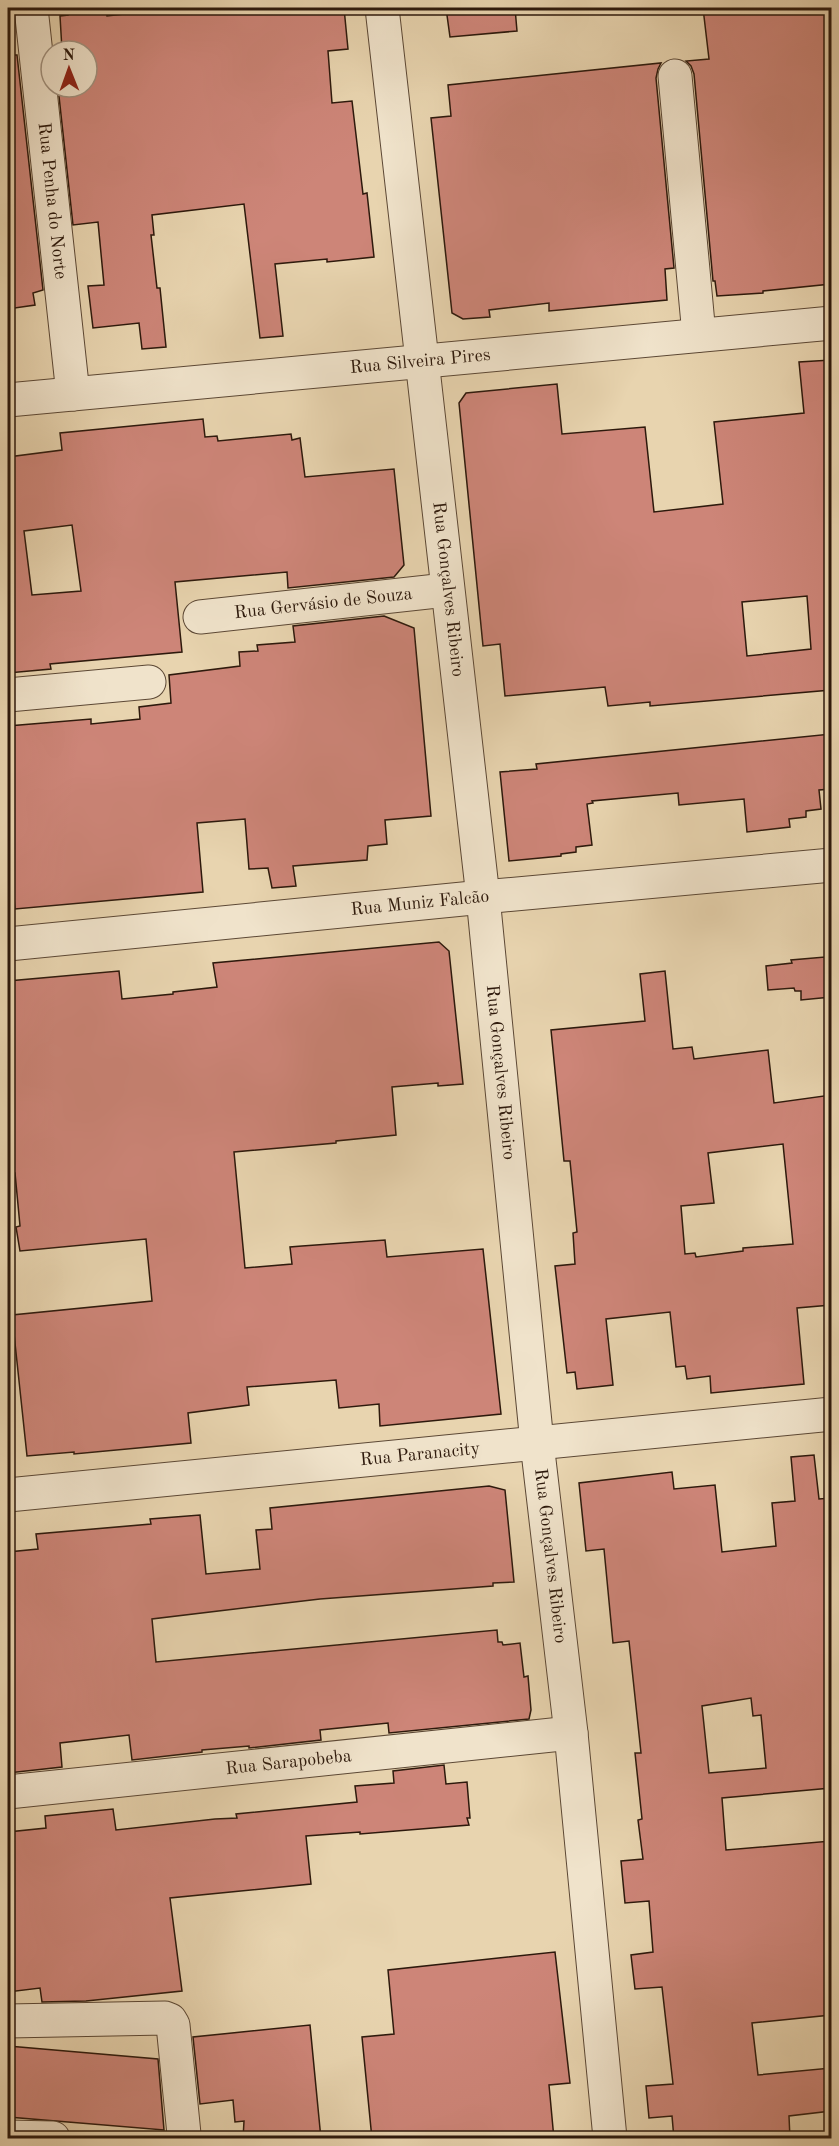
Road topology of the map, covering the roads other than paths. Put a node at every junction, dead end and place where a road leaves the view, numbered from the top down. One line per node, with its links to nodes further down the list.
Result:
1 (32, 8): 7 (street, Rua Penha do Norte)
2 (382, 8): 6 (street, Rua Gonçalves Ribeiro)
3 (675, 76): 5 (street)
4 (831, 323): 5 (street, Rua Silveira Pires)
5 (699, 335): 6 (street, Rua Silveira Pires)
6 (421, 361): 7 (street, Rua Silveira Pires); 9 (street, Rua Gonçalves Ribeiro)
7 (73, 394): 8 (street, Rua Silveira Pires)
8 (8, 400)
9 (446, 590): 10 (street, Rua Gervásio de Souza); 14 (street, Rua Gonçalves Ribeiro)
10 (201, 617)
11 (149, 682): 12 (street)
12 (8, 695)
13 (831, 865): 14 (street, Rua Muniz Falcão)
14 (483, 897): 15 (street, Rua Muniz Falcão); 17 (street, Rua Gonçalves Ribeiro)
15 (8, 945)
16 (831, 1414): 17 (street, Rua Paranacity)
17 (537, 1443): 18 (street, Rua Paranacity); 19 (street, Rua Gonçalves Ribeiro)
18 (8, 1495)
19 (571, 1733): 20 (street, Rua Sarapobeba); 25 (street, Rua Gonçalves Ribeiro)
20 (8, 1792)
21 (8, 2021): 24 (street)
22 (8, 2137): 23 (street)
23 (53, 2139)
24 (182, 2139)
25 (610, 2139)

